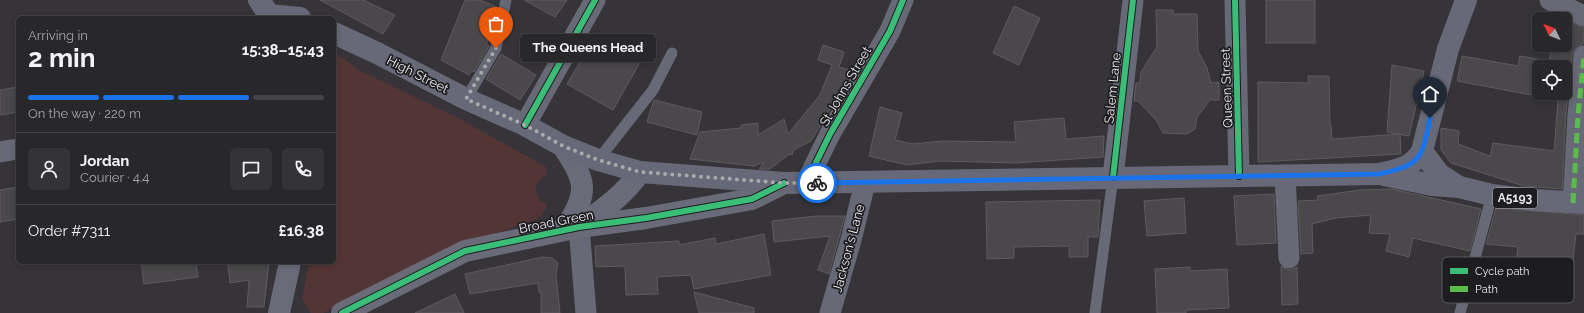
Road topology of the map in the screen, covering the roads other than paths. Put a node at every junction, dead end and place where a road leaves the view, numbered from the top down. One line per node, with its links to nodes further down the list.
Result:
1 (506, 0): 14 (lane)
2 (595, 0): 15 (street)
3 (903, 0): 27 (street, St Johns Street)
4 (1133, 0): 25 (street, Salem Lane)
5 (1235, 0): 24 (street, Queen Street)
6 (1466, 0): 18 (main road)
7 (1550, 0): 10 (street)
8 (266, 11): 9 (main road)
9 (290, 16)
10 (1584, 16)
11 (336, 34): 14 (main road, High Street / A5193)
12 (672, 53): 20 (lane)
13 (1584, 56): 31 (street)
14 (466, 99): 15 (main road, High Street / A5193)
15 (525, 125): 16 (main road, High Street / A5193)
16 (563, 146): 20 (main road, High Street / A5193); 32 (street, Broad Green)
17 (16, 149): 19 (street)
18 (1422, 151): 22 (main road, High Street / A5193); 29 (main road, High Street / A5193)
19 (0, 152)
20 (598, 160): 21 (main road, High Street / A5193)
21 (640, 172): 26 (main road, High Street / A5193); 32 (street, Broad Green)
22 (1379, 174): 23 (main road, High Street / A5193); 29 (main road, High Street / A5193)
23 (1284, 175): 24 (main road, High Street / A5193); 34 (street)
24 (1239, 176): 25 (main road, High Street / A5193)
25 (1113, 178): 28 (main road, High Street / A5193); 41 (lane)
26 (784, 183): 27 (main road, High Street / A5193); 32 (street, Broad Green)
27 (806, 183): 28 (main road, High Street / A5193)
28 (865, 183): 40 (street, Jackson's Lane)
29 (1459, 187): 30 (main road, High Street / A5193)
30 (1492, 195): 31 (main road, High Street / A5193); 33 (lane)
31 (1579, 203)
32 (572, 228): 38 (street, Broad Green); 39 (street)
33 (1475, 257)
34 (1289, 258)
35 (290, 264): 37 (street)
36 (1463, 303): 42 (lane)
37 (282, 310)
38 (342, 313)
39 (586, 313)
40 (830, 313)
41 (1096, 313)
42 (1460, 313)

